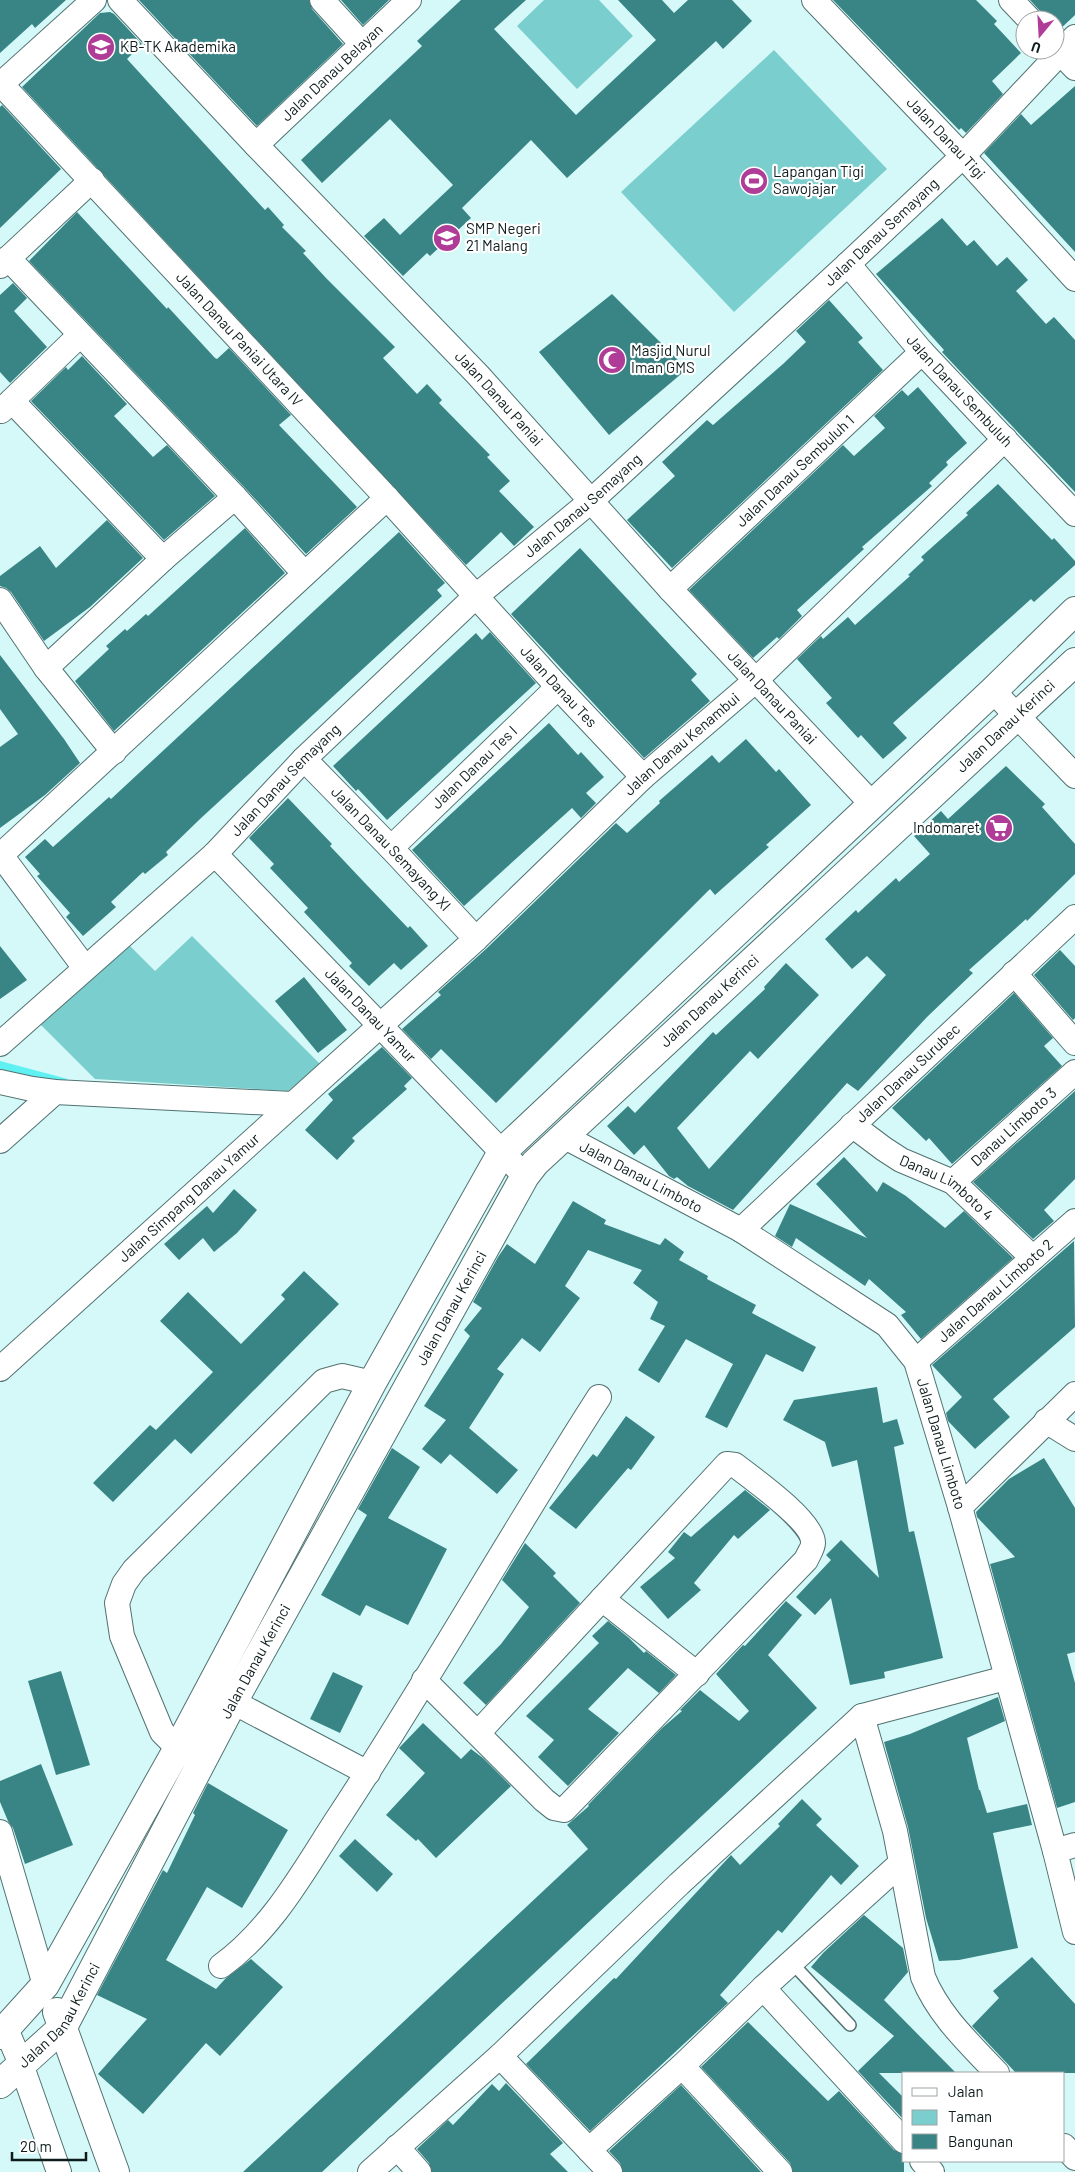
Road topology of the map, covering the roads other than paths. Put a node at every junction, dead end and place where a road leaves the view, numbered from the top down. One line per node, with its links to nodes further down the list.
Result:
1 (94, 0): 10 (street)
2 (120, 0): 11 (street, Jalan Danau Paniai)
3 (322, 0): 8 (street)
4 (409, 0): 8 (street, Jalan Danau Belayan)
5 (814, 0): 12 (street, Jalan Danau Tigi)
6 (1011, 0): 7 (street)
7 (1020, 10)
8 (362, 44): 11 (street, Jalan Danau Belayan)
9 (1066, 51): 12 (street, Jalan Danau Semayang)
10 (0, 84): 13 (street, Jalan Danau Paniai Utara IV)
11 (256, 145): 23 (street, Jalan Danau Paniai)
12 (963, 156): 15 (street, Jalan Danau Semayang); 16 (street, Jalan Danau Tigi)
13 (92, 180): 14 (street); 22 (street, Jalan Danau Paniai Utara IV)
14 (4, 262): 17 (street)
15 (848, 264): 18 (street, Jalan Danau Sembuluh); 23 (street, Jalan Danau Semayang)
16 (1075, 279)
17 (80, 335): 19 (street); 21 (street)
18 (922, 352): 20 (street, Jalan Danau Sembuluh); 27 (street, Jalan Danau Sembuluh 1)
19 (6, 406): 25 (street)
20 (1005, 439): 24 (street, Jalan Danau Sembuluh); 33 (street, Jalan Danau Kenambui)
21 (235, 497): 25 (street); 26 (street)
22 (387, 498): 26 (street); 28 (street, Jalan Danau Paniai Utara IV)
23 (591, 501): 27 (street, Jalan Danau Paniai); 28 (street, Jalan Danau Semayang)
24 (1075, 514)
25 (163, 559): 32 (street)
26 (304, 573): 37 (street)
27 (670, 589): 33 (street, Jalan Danau Paniai)
28 (474, 597): 34 (street, Jalan Danau Tes); 38 (street, Jalan Danau Semayang)
29 (0, 600): 32 (street)
30 (1075, 611): 35 (street, Jalan Danau Kerinci)
31 (1075, 662): 36 (street, Jalan Danau Kerinci)
32 (46, 668): 37 (street)
33 (755, 681): 40 (street, Jalan Danau Kenambui); 41 (street, Jalan Danau Paniai)
34 (558, 687): 40 (street, Jalan Danau Tes); 42 (street, Jalan Danau Tes I)
35 (993, 691): 36 (street); 41 (street, Jalan Danau Kerinci)
36 (1017, 716): 39 (street); 57 (street, Jalan Danau Kerinci)
37 (114, 752): 43 (street)
38 (304, 759): 42 (street, Jalan Danau Semayang XI); 44 (street, Jalan Danau Semayang)
39 (1075, 776)
40 (643, 777): 46 (street, Jalan Danau Kenambui)
41 (872, 804): 59 (street, Jalan Danau Kerinci)
42 (391, 848): 46 (street, Jalan Danau Semayang XI)
43 (0, 854): 47 (street)
44 (215, 854): 47 (street, Jalan Danau Semayang); 49 (street, Jalan Danau Yamur)
45 (1075, 917): 48 (street, Jalan Danau Surubec)
46 (476, 940): 49 (street, Jalan Danau Kenambui)
47 (85, 968): 51 (street, Jalan Danau Semayang)
48 (1014, 973): 50 (street); 56 (street, Jalan Danau Surubec)
49 (379, 1026): 55 (street, Jalan Simpang Danau Yamur); 59 (street, Jalan Danau Yamur)
50 (1075, 1042)
51 (0, 1044)
52 (1075, 1072): 61 (street, Danau Limboto 3)
53 (0, 1082): 54 (street)
54 (55, 1092): 55 (street); 58 (street)
55 (292, 1104): 66 (street, Jalan Simpang Danau Yamur)
56 (852, 1124): 61 (street, Danau Limboto 4); 63 (street, Jalan Danau Surubec)
57 (565, 1137): 60 (street, Jalan Danau Kerinci); 63 (street, Jalan Danau Limboto)
58 (0, 1141)
59 (502, 1152): 60 (street, Jalan Danau Yamur); 67 (street, Jalan Danau Kerinci)
60 (525, 1176): 77 (street, Jalan Danau Kerinci)
61 (952, 1182): 64 (street, Danau Limboto 4)
62 (1075, 1220): 64 (street, Jalan Danau Limboto 2)
63 (741, 1230): 65 (street, Jalan Danau Limboto)
64 (1034, 1258): 65 (street, Jalan Danau Limboto 2)
65 (916, 1361): 72 (street, Jalan Danau Limboto)
66 (0, 1369)
67 (372, 1383): 80 (street, Jalan Danau Kerinci); 80 (street)
68 (1075, 1394): 70 (street)
69 (599, 1397): 76 (street)
70 (1046, 1422): 71 (street); 72 (street)
71 (1075, 1439)
72 (960, 1507): 75 (street, Jalan Danau Limboto)
73 (602, 1599): 74 (street); 74 (street); 79 (street)
74 (697, 1674): 79 (street)
75 (1006, 1678): 78 (street); 84 (street, Jalan Danau Limboto)
76 (424, 1680): 79 (street); 82 (street)
77 (233, 1702): 81 (street, Jalan Danau Kerinci); 82 (street)
78 (862, 1716): 85 (street); 94 (street)
79 (478, 1733)
80 (178, 1748): 81 (street); 89 (street, Jalan Danau Kerinci)
81 (202, 1761): 92 (street, Jalan Danau Kerinci)
82 (368, 1773): 88 (street)
83 (0, 1832): 89 (street)
84 (1065, 1848): 86 (street, Jalan Danau Limboto)
85 (900, 1864): 87 (street); 97 (street)
86 (1075, 1932)
87 (792, 1964): 90 (street); 91 (lane)
88 (221, 1966)
89 (45, 1985): 92 (street); 93 (street, Jalan Danau Kerinci)
90 (763, 1988): 96 (street); 99 (street)
91 (850, 2025)
92 (63, 2026): 95 (street, Jalan Danau Kerinci); 106 (street)
93 (3, 2032): 95 (street)
94 (500, 2056): 100 (street); 102 (street)
95 (21, 2064): 98 (street, Jalan Danau Kerinci); 105 (street)
96 (682, 2066): 102 (street); 110 (street)
97 (996, 2072)
98 (0, 2084)
99 (902, 2139)
100 (397, 2147): 107 (street); 108 (street)
101 (1065, 2147): 103 (street)
102 (589, 2150): 109 (street)
103 (1075, 2158)
104 (923, 2162): 111 (street)
105 (59, 2172)
106 (115, 2172)
107 (370, 2172)
108 (420, 2172)
109 (610, 2172)
110 (780, 2172)
111 (932, 2172)

